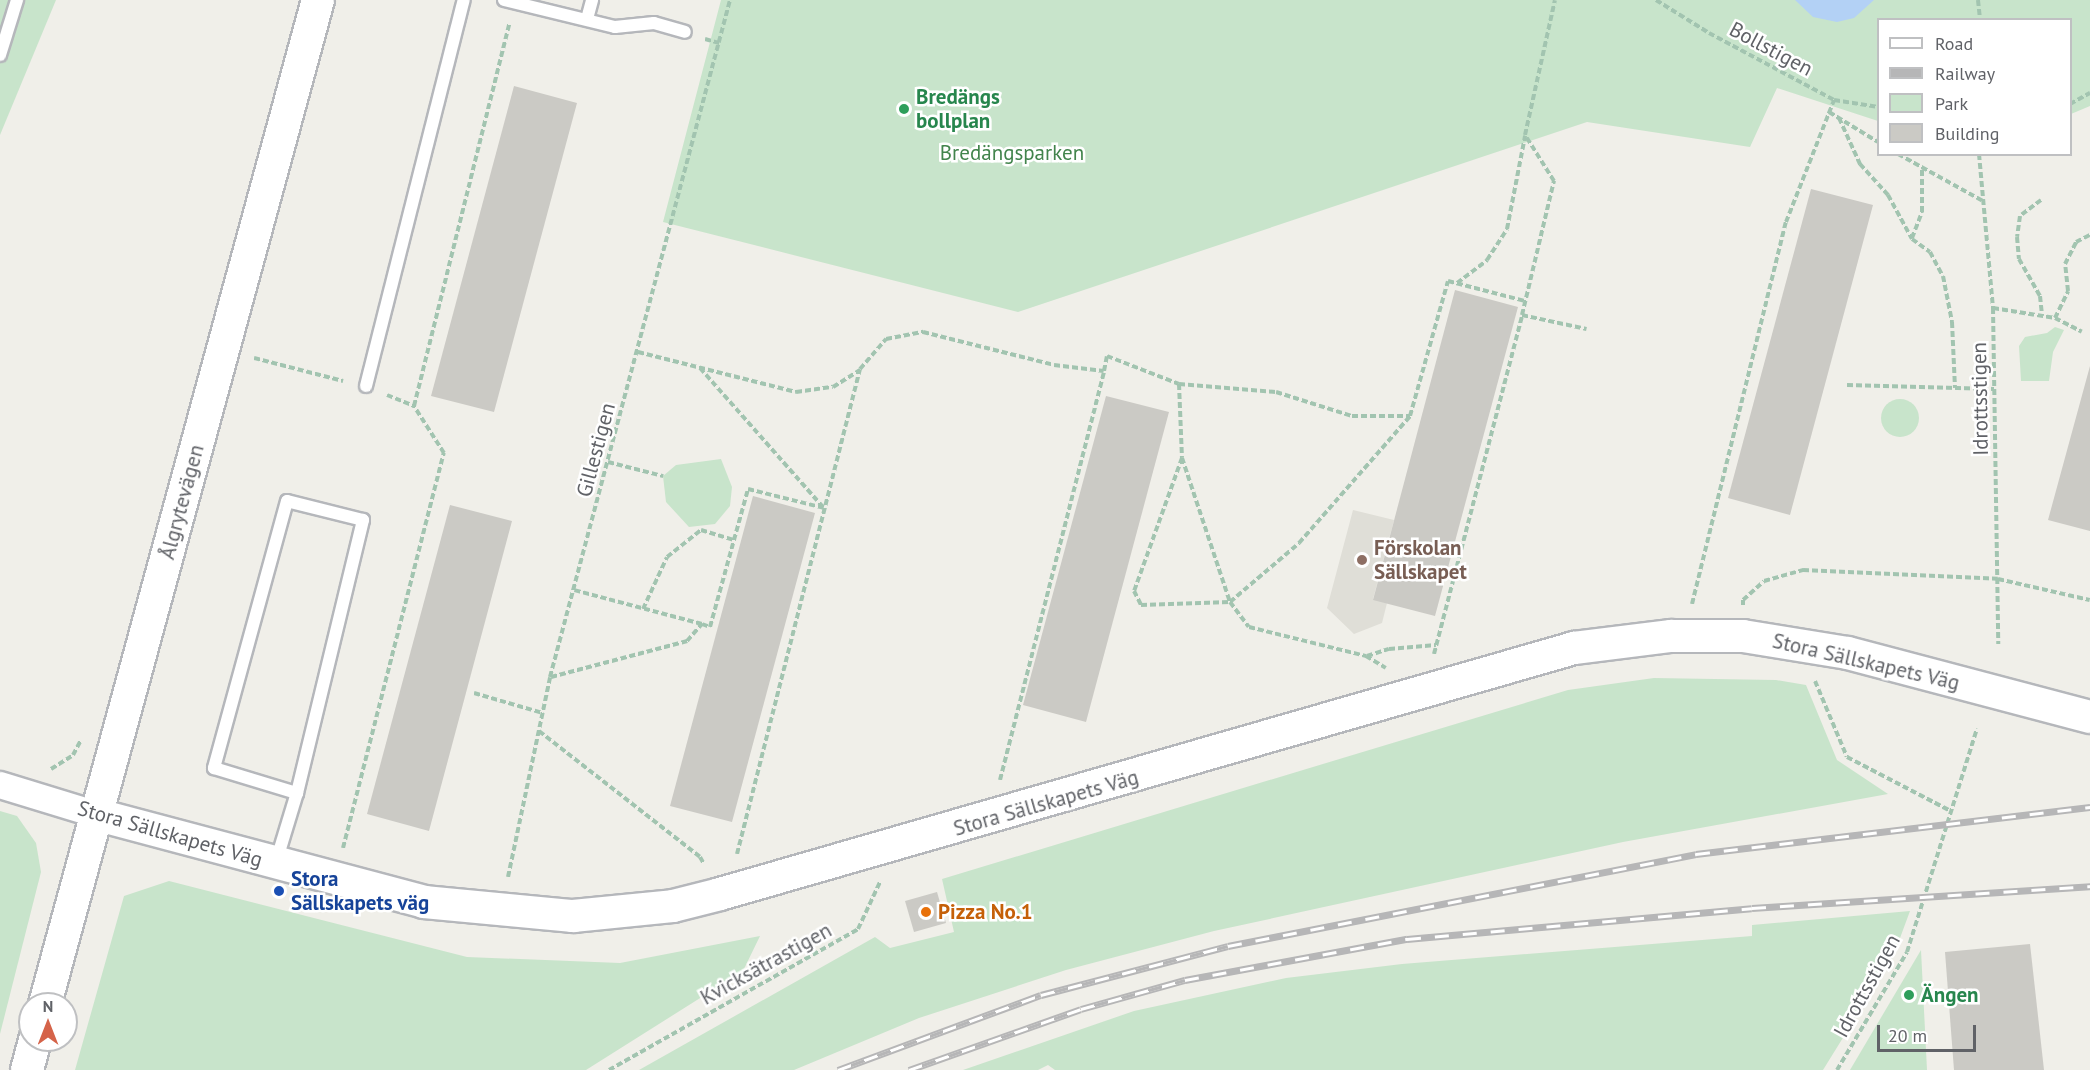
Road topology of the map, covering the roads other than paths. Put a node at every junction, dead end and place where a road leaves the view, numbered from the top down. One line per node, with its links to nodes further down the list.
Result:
1 (17, 0): 8 (lane)
2 (318, 0): 13 (street, Ålgrytevägen)
3 (464, 0): 9 (lane)
4 (592, 0): 6 (lane)
5 (509, 1): 6 (lane)
6 (587, 20): 7 (lane)
7 (685, 32)
8 (0, 55)
9 (366, 386)
10 (2090, 717): 14 (street, Stora Sällskapets Väg)
11 (0, 785): 13 (street, Stora Sällskapets Väg)
12 (297, 793): 12 (lane); 14 (lane)
13 (98, 814): 14 (street, Stora Sällskapets Väg); 15 (street, Ålgrytevägen)
14 (276, 863)
15 (48, 992)
16 (32, 1052): 17 (street)
17 (27, 1070)

